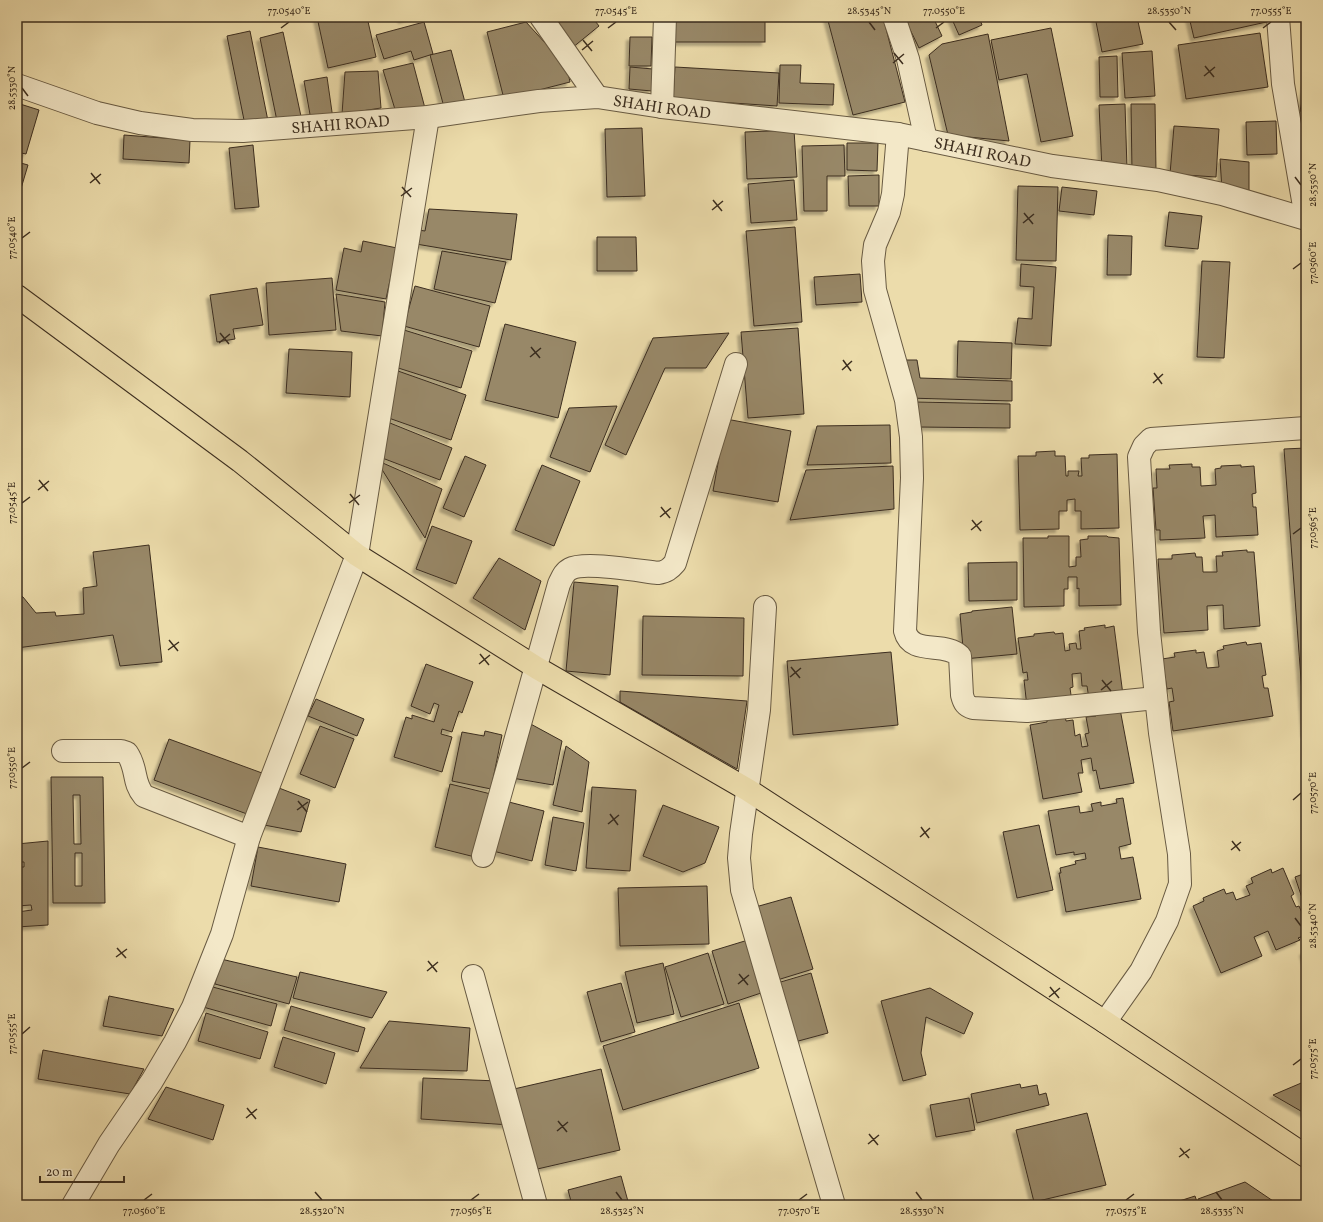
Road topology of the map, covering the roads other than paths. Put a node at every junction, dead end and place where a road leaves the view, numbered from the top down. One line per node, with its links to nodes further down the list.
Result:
1 (541, 17): 6 (street)
2 (665, 17): 7 (street)
3 (894, 17): 10 (street)
4 (1278, 17): 11 (street)
5 (17, 85): 8 (street, SHAHI ROAD)
6 (597, 97): 7 (street, SHAHI ROAD); 8 (street, SHAHI ROAD)
7 (662, 106): 9 (street, SHAHI ROAD)
8 (428, 118): 15 (street)
9 (898, 134): 10 (street, SHAHI ROAD); 18 (street)
10 (926, 140): 11 (street, SHAHI ROAD)
11 (1306, 218)
12 (17, 296): 15 (main road)
13 (736, 364): 17 (street)
14 (1306, 428): 18 (street)
15 (357, 555): 17 (main road); 21 (street)
16 (765, 607): 20 (street)
17 (537, 668): 20 (main road); 22 (street)
18 (1156, 698): 24 (street)
19 (63, 751): 21 (street)
20 (748, 790): 24 (main road); 28 (street)
21 (249, 837): 26 (street)
22 (483, 856)
23 (473, 976): 27 (street)
24 (1106, 1022): 25 (main road)
25 (1301, 1148)
26 (73, 1205)
27 (536, 1205)
28 (834, 1205)

